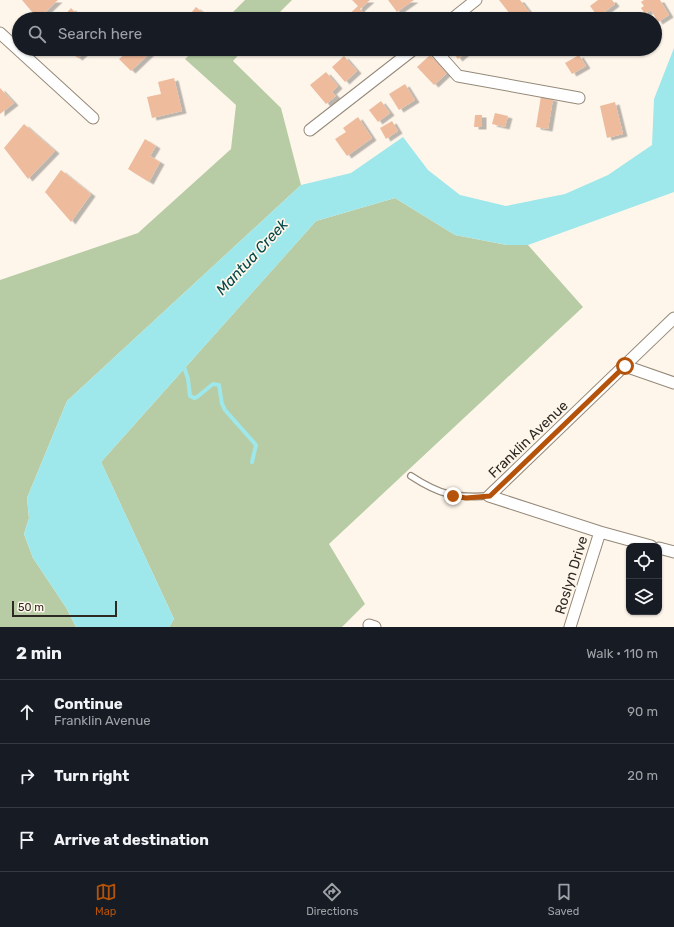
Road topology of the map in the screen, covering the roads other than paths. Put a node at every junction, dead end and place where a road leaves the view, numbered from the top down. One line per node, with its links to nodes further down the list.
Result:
1 (476, 0): 2 (street)
2 (461, 12)
3 (0, 33): 4 (street)
4 (12, 44)
5 (25, 56): 9 (street)
6 (405, 56): 10 (street)
7 (440, 56): 8 (street)
8 (579, 98)
9 (93, 118)
10 (310, 130)
11 (674, 318): 12 (street, Franklin Avenue)
12 (625, 366): 13 (street); 15 (street, Franklin Avenue)
13 (674, 383)
14 (410, 476): 15 (lane)
15 (490, 496): 16 (street, Franklin Avenue)
16 (600, 532): 17 (street, Franklin Avenue); 20 (street, Roslyn Drive)
17 (640, 543)
18 (662, 549): 19 (street)
19 (674, 552)
20 (570, 627)

